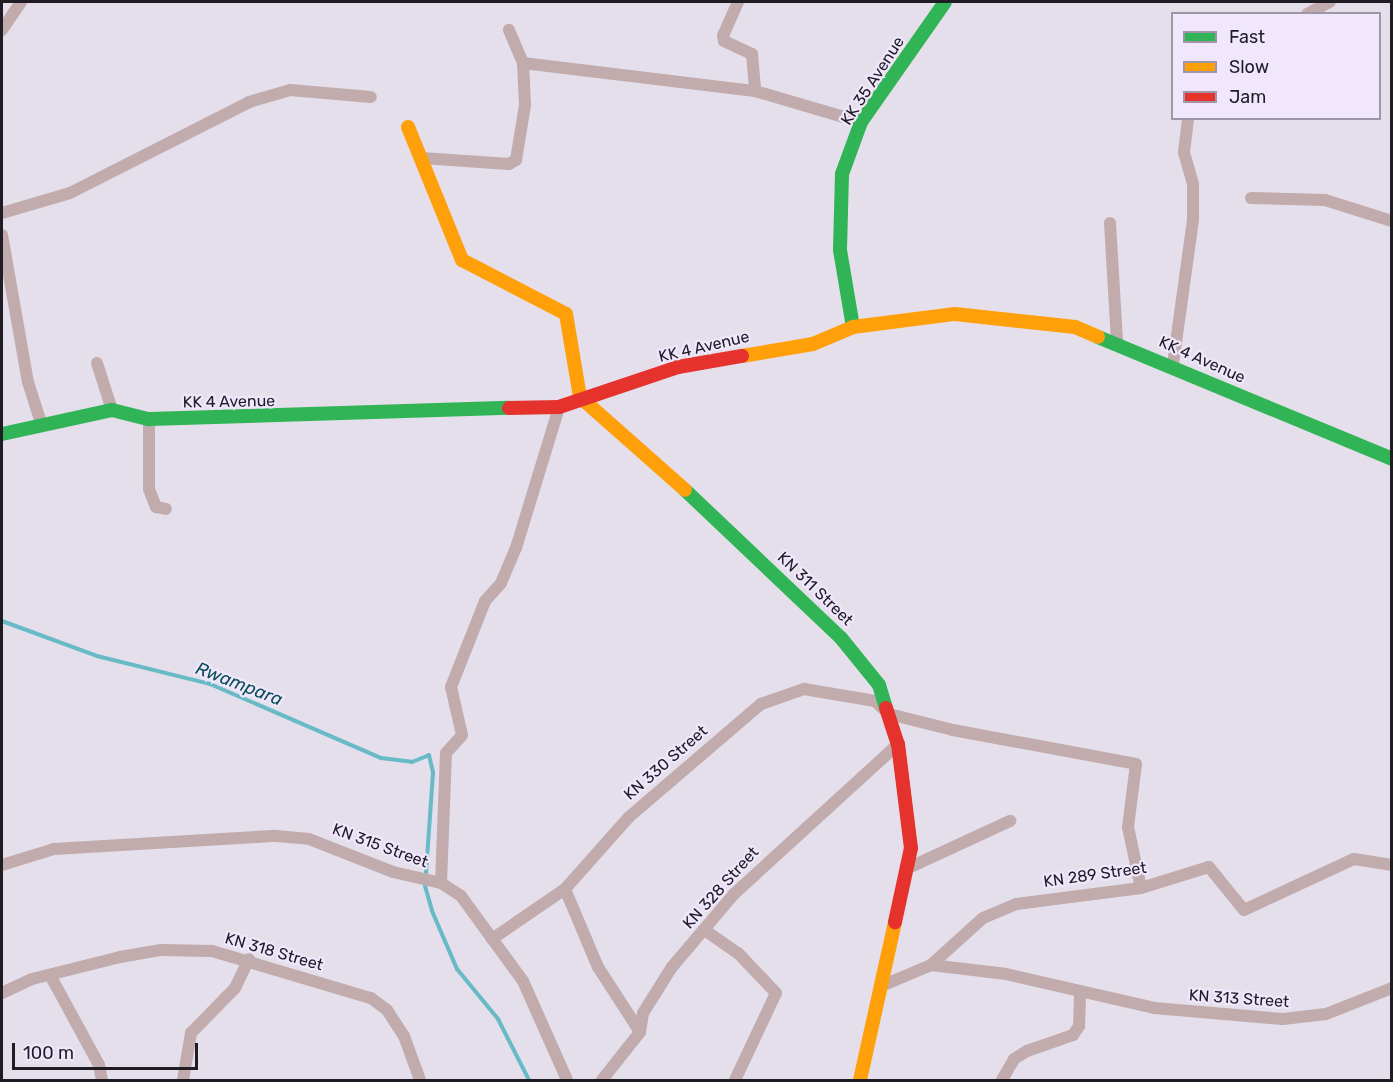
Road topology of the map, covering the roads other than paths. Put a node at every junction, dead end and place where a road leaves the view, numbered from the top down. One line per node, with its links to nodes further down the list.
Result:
1 (21, 2): 6 (street)
2 (738, 2): 9 (street)
3 (945, 2): 12 (main road, KK 35 Avenue)
4 (1328, 2): 5 (street)
5 (1310, 12)
6 (2, 30)
7 (509, 30): 8 (street)
8 (523, 63): 9 (street); 14 (street)
9 (755, 91): 12 (street)
10 (371, 97): 16 (street)
11 (1188, 120): 23 (street)
12 (861, 122): 20 (main road, KK 35 Avenue)
13 (408, 128): 14 (main road)
14 (422, 158): 24 (main road)
15 (1251, 198): 17 (street)
16 (2, 213)
17 (1392, 221)
18 (1110, 223): 21 (street)
19 (2, 235): 28 (street)
20 (853, 327): 21 (main road, KK 4 Avenue); 24 (main road, KK 4 Avenue)
21 (1117, 341): 23 (main road, KK 4 Avenue)
22 (97, 363): 26 (street)
23 (1173, 364): 30 (main road, KK 4 Avenue)
24 (580, 398): 25 (main road, KK 4 Avenue); 32 (main road, KN 311 Street)
25 (559, 407): 27 (main road, KK 4 Avenue); 38 (street)
26 (112, 410): 27 (main road, KK 4 Avenue); 28 (main road, KK 4 Avenue)
27 (148, 419): 31 (street)
28 (42, 426): 29 (main road, KK 4 Avenue)
29 (2, 434)
30 (1392, 459)
31 (166, 509)
32 (890, 714): 33 (main road, KN 311 Street); 39 (street); 40 (street, KN 330 Street)
33 (898, 744): 37 (main road, KN 311 Street); 41 (street, KN 328 Street)
34 (1010, 821): 37 (street)
35 (2, 865): 38 (street, KN 315 Street)
36 (1392, 865): 39 (street, KN 289 Street)
37 (906, 868): 46 (main road, KN 311 Street)
38 (441, 883): 42 (street, KN 315 Street)
39 (1142, 888): 44 (street, KN 289 Street)
40 (565, 889): 42 (street, KN 330 Street); 50 (street)
41 (706, 931): 50 (street, KN 328 Street); 56 (street)
42 (492, 939): 54 (street, KN 315 Street)
43 (249, 959): 45 (street, KN 318 Street); 52 (street); 53 (street, KN 318 Street)
44 (931, 965): 46 (street, KN 313 Street); 48 (street, KN 313 Street)
45 (50, 975): 49 (street, KN 318 Street); 51 (street)
46 (886, 984): 57 (main road, KN 311 Street)
47 (1392, 988): 48 (street, KN 313 Street)
48 (1080, 992): 58 (street)
49 (2, 993)
50 (640, 1032): 55 (street, KN 328 Street)
51 (102, 1080)
52 (183, 1080)
53 (420, 1080)
54 (567, 1080)
55 (602, 1080)
56 (735, 1080)
57 (860, 1080)
58 (1002, 1080)

